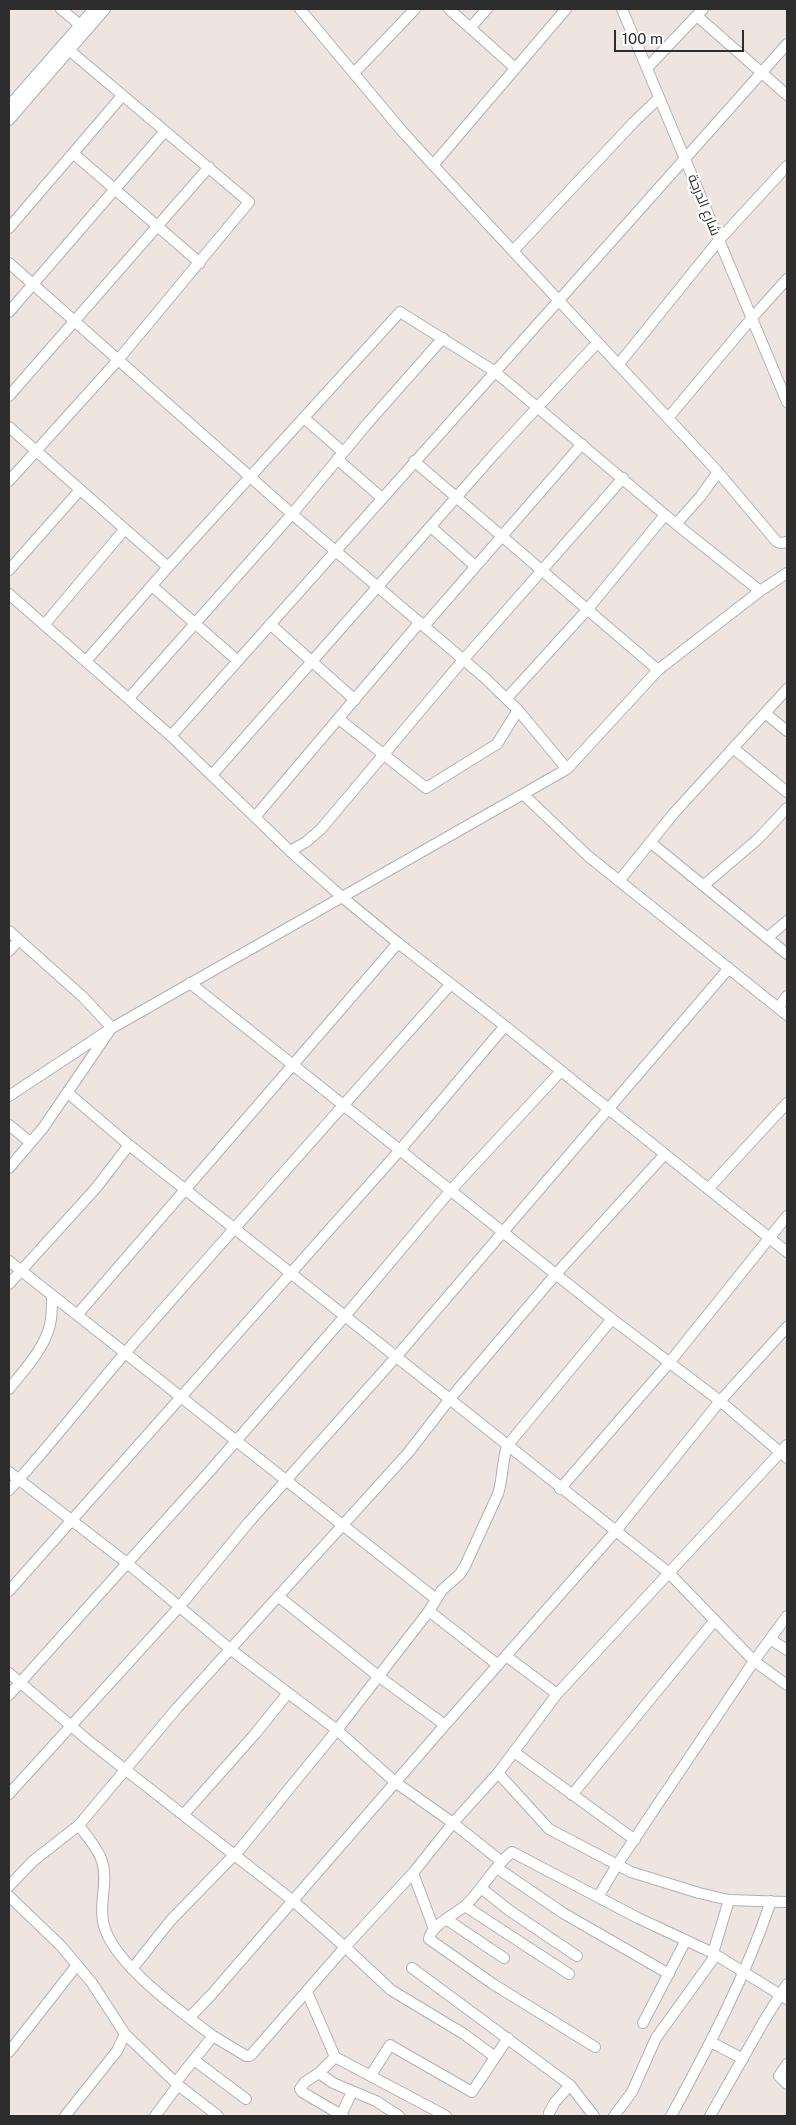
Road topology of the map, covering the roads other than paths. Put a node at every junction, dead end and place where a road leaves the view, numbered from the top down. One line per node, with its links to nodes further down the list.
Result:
1 (61, 9): 11 (street)
2 (94, 9): 11 (street)
3 (105, 9): 14 (street)
4 (300, 9): 18 (street)
5 (413, 9): 18 (street)
6 (449, 9): 12 (street)
7 (487, 9): 12 (street)
8 (566, 9): 15 (street)
9 (622, 9): 16 (street, شارع الدرجة)
10 (700, 12): 16 (street); 17 (street)
11 (80, 26): 22 (street)
12 (470, 28): 15 (street)
13 (787, 44): 17 (street)
14 (69, 50): 20 (street); 23 (street)
15 (515, 68): 27 (street)
16 (647, 68): 21 (street, شارع الدرجة)
17 (762, 72): 19 (street); 26 (street)
18 (354, 73): 27 (street)
19 (787, 95)
20 (122, 96): 24 (street); 25 (street)
21 (659, 98): 26 (street, شارع الدرجة); 35 (street)
22 (9, 106)
23 (9, 120)
24 (166, 131): 29 (street); 30 (street)
25 (74, 154): 30 (street); 31 (street)
26 (684, 157): 34 (street, شارع الدرجة); 40 (street)
27 (433, 165): 35 (street)
28 (787, 166): 34 (street)
29 (209, 167): 32 (street); 37 (street)
30 (115, 190): 32 (street); 39 (street)
31 (12, 217): 33 (street)
32 (158, 226): 37 (street); 43 (street)
33 (9, 228)
34 (719, 240): 42 (street, شارع الدرجة); 47 (street)
35 (512, 251): 40 (street)
36 (9, 263): 39 (street)
37 (200, 263): 46 (street)
38 (787, 280): 42 (street)
39 (33, 285): 41 (street); 43 (street)
40 (558, 300): 45 (street); 48 (street)
41 (9, 312)
42 (751, 319): 50 (street, شارع الدرجة); 53 (street)
43 (75, 322): 46 (street); 49 (street)
44 (443, 338): 48 (street); 52 (street); 57 (street)
45 (597, 343): 47 (street); 51 (street)
46 (118, 360): 56 (street); 60 (street)
47 (618, 365): 53 (street)
48 (494, 371): 51 (street); 58 (street)
49 (9, 396)
50 (787, 399)
51 (537, 407): 55 (street); 65 (street)
52 (304, 418): 57 (street); 60 (street)
53 (668, 418): 59 (street)
54 (9, 427): 56 (street)
55 (582, 444): 61 (street); 71 (street)
56 (35, 451): 62 (street); 63 (street)
57 (340, 456): 64 (street); 66 (street)
58 (414, 461): 64 (street); 65 (street)
59 (718, 472): 68 (street); 72 (street)
60 (250, 476): 66 (street); 75 (street)
61 (623, 478): 67 (street); 77 (street)
62 (9, 481)
63 (80, 490): 70 (street); 76 (street)
64 (382, 498): 73 (street)
65 (456, 499): 69 (street); 71 (street)
66 (292, 514): 73 (street); 84 (street)
67 (665, 515): 68 (street); 83 (street)
68 (676, 524): 81 (street)
69 (431, 527): 74 (street); 80 (street)
70 (124, 530): 75 (street); 87 (street)
71 (502, 536): 74 (street); 77 (street)
72 (787, 542)
73 (334, 551): 80 (street); 85 (street)
74 (475, 566): 86 (street)
75 (168, 567): 79 (street)
76 (9, 570)
77 (543, 572): 83 (street); 88 (street)
78 (787, 573): 81 (street)
79 (152, 586): 84 (street); 89 (street)
80 (377, 586): 86 (street); 91 (street)
81 (760, 590): 92 (street)
82 (9, 594): 87 (street)
83 (587, 610): 92 (street); 95 (street)
84 (193, 623): 90 (street); 94 (street)
85 (270, 624): 90 (street); 91 (street)
86 (422, 624): 88 (street); 96 (street)
87 (44, 625): 89 (street)
88 (464, 659): 95 (street); 103 (street)
89 (86, 661): 94 (street)
90 (238, 661): 101 (street)
91 (313, 662): 96 (street); 105 (street)
92 (658, 670): 104 (street)
93 (787, 689): 98 (street)
94 (129, 698): 101 (street)
95 (506, 698): 97 (street)
96 (355, 700): 99 (street)
97 (518, 710): 103 (street); 104 (street)
98 (765, 714): 100 (street); 102 (street)
99 (338, 719): 103 (street); 109 (street)
100 (787, 731)
101 (171, 736): 105 (street)
102 (733, 748): 106 (street); 110 (street)
103 (383, 754): 111 (street)
104 (567, 769): 107 (street)
105 (212, 775): 109 (street)
106 (787, 792)
107 (523, 794): 112 (street); 114 (street)
108 (787, 808): 113 (street)
109 (255, 818): 111 (street)
110 (650, 842): 112 (street); 113 (street)
111 (290, 851): 114 (street)
112 (619, 881): 122 (street)
113 (704, 884): 117 (street)
114 (342, 897): 119 (street); 123 (street)
115 (787, 921): 117 (street)
116 (9, 931): 118 (street)
117 (767, 938): 121 (street)
118 (19, 940): 120 (street); 129 (street)
119 (398, 944): 124 (street); 130 (street)
120 (9, 951)
121 (787, 954)
122 (729, 968): 126 (street); 136 (street)
123 (190, 983): 129 (street); 130 (street)
124 (450, 985): 128 (street); 135 (street)
125 (787, 996): 126 (street)
126 (778, 1008): 127 (street)
127 (787, 1015)
128 (505, 1026): 131 (street); 140 (street)
129 (112, 1028): 132 (street); 133 (street)
130 (293, 1065): 135 (street); 143 (street)
131 (561, 1070): 136 (street); 145 (street)
132 (68, 1093): 138 (street); 139 (street)
133 (9, 1096)
134 (787, 1103): 144 (street)
135 (343, 1105): 140 (street); 147 (street)
136 (609, 1109): 141 (street); 148 (street)
137 (9, 1125): 138 (street)
138 (30, 1142): 142 (street)
139 (128, 1145): 143 (street); 152 (street)
140 (400, 1150): 145 (street); 153 (street)
141 (665, 1154): 144 (street); 154 (street)
142 (9, 1168)
143 (185, 1188): 147 (street); 157 (street)
144 (708, 1189): 149 (street)
145 (451, 1190): 148 (street); 158 (street)
146 (787, 1216): 149 (street)
147 (235, 1229): 153 (street); 161 (street)
148 (503, 1232): 154 (street); 162 (street)
149 (770, 1238): 150 (street); 163 (street)
150 (787, 1252)
151 (9, 1261): 152 (street)
152 (20, 1270): 155 (street); 156 (street)
153 (290, 1274): 158 (street); 165 (street)
154 (556, 1274): 159 (street); 166 (street)
155 (9, 1284)
156 (52, 1295): 157 (street); 164 (street)
157 (77, 1315): 161 (street)
158 (345, 1316): 162 (street); 168 (street)
159 (612, 1319): 163 (street); 170 (street)
160 (787, 1327): 167 (street)
161 (125, 1353): 165 (street); 173 (street)
162 (396, 1357): 166 (street); 174 (street)
163 (669, 1363): 167 (street); 175 (street)
164 (9, 1389)
165 (181, 1398): 168 (street); 177 (street)
166 (449, 1400): 170 (street); 178 (street)
167 (720, 1401): 171 (street); 179 (street)
168 (236, 1441): 174 (street); 180 (street)
169 (787, 1445): 171 (street)
170 (507, 1446): 175 (street); 184 (street)
171 (784, 1456): 181 (street)
172 (9, 1472): 173 (street)
173 (19, 1480): 176 (street); 177 (street)
174 (285, 1480): 178 (street); 185 (street)
175 (560, 1489): 179 (street)
176 (9, 1490)
177 (71, 1519): 180 (street); 182 (street)
178 (343, 1527): 183 (street); 184 (street)
179 (616, 1532): 181 (street); 192 (street)
180 (127, 1563): 185 (street); 197 (street)
181 (669, 1573): 188 (street); 200 (street)
182 (9, 1591)
183 (279, 1597): 190 (street); 196 (street)
184 (436, 1599): 186 (street)
185 (180, 1606): 190 (street); 203 (street)
186 (429, 1611): 194 (street); 196 (street)
187 (787, 1617): 189 (street)
188 (715, 1620): 193 (street); 210 (street)
189 (770, 1639): 191 (street); 193 (street)
190 (230, 1649): 199 (street); 206 (street)
191 (787, 1650)
192 (506, 1656): 194 (street); 200 (street)
193 (754, 1660): 198 (street); 214 (street)
194 (498, 1665): 202 (street)
195 (9, 1673): 197 (street)
196 (378, 1676): 202 (street); 204 (street)
197 (19, 1682): 201 (street); 203 (street)
198 (787, 1685)
199 (288, 1693): 204 (street); 211 (street)
200 (557, 1694): 205 (street)
201 (9, 1695)
202 (445, 1725): 208 (street)
203 (71, 1727): 206 (street); 209 (street)
204 (337, 1730): 208 (street); 215 (street)
205 (514, 1752): 207 (street); 210 (street)
206 (125, 1770): 211 (street); 213 (street)
207 (498, 1773): 212 (street); 217 (street)
208 (395, 1782): 212 (street); 223 (street)
209 (9, 1794)
210 (572, 1795): 214 (street)
211 (184, 1814): 215 (street)
212 (453, 1822): 216 (street); 218 (street)
213 (79, 1825): 219 (street); 237 (street)
214 (634, 1840): 217 (street)
215 (235, 1854): 223 (street); 237 (street)
216 (500, 1865): 220 (street); 222 (street); 240 (street)
217 (617, 1865): 222 (street); 224 (street)
218 (413, 1873): 229 (street); 231 (street)
219 (9, 1886)
220 (481, 1888): 227 (street); 233 (street)
221 (9, 1896): 235 (street)
222 (598, 1897): 230 (street)
223 (292, 1900): 231 (street); 244 (street)
224 (729, 1900): 225 (street); 232 (street)
225 (771, 1901): 226 (street); 238 (street)
226 (787, 1902)
227 (465, 1906): 228 (street); 239 (street)
228 (446, 1918): 229 (street); 234 (street)
229 (434, 1930): 250 (street)
230 (686, 1940): 232 (street); 240 (street)
231 (345, 1946): 242 (street); 253 (street)
232 (714, 1954): 238 (street); 272 (street)
233 (577, 1956)
234 (504, 1958)
235 (77, 1965): 246 (street); 251 (street)
236 (412, 1968): 248 (street)
237 (132, 1969): 244 (street)
238 (745, 1972): 243 (street); 249 (street)
239 (569, 1974)
240 (669, 1974): 245 (street)
241 (787, 1984): 243 (street)
242 (307, 1992): 247 (street); 252 (street)
243 (784, 1997): 254 (street)
244 (189, 2018): 247 (street)
245 (643, 2023)
246 (126, 2034): 259 (street); 265 (street)
247 (213, 2036): 255 (street)
248 (508, 2038): 253 (street); 261 (street)
249 (711, 2042): 254 (street); 273 (street)
250 (595, 2047)
251 (9, 2052)
252 (335, 2057): 257 (street); 258 (street)
253 (495, 2058): 258 (street)
254 (743, 2059): 274 (street)
255 (194, 2060): 259 (street); 263 (street)
256 (787, 2064): 260 (street)
257 (319, 2073): 262 (street); 268 (street)
258 (371, 2075): 270 (street)
259 (177, 2083): 266 (street); 267 (street)
260 (787, 2084)
261 (570, 2085): 264 (street); 271 (street)
262 (352, 2092): 268 (street); 269 (street)
263 (246, 2099)
264 (549, 2113)
265 (65, 2116)
266 (155, 2116)
267 (218, 2116)
268 (342, 2116)
269 (399, 2116)
270 (446, 2116)
271 (594, 2116)
272 (614, 2116)
273 (671, 2116)
274 (710, 2116)

